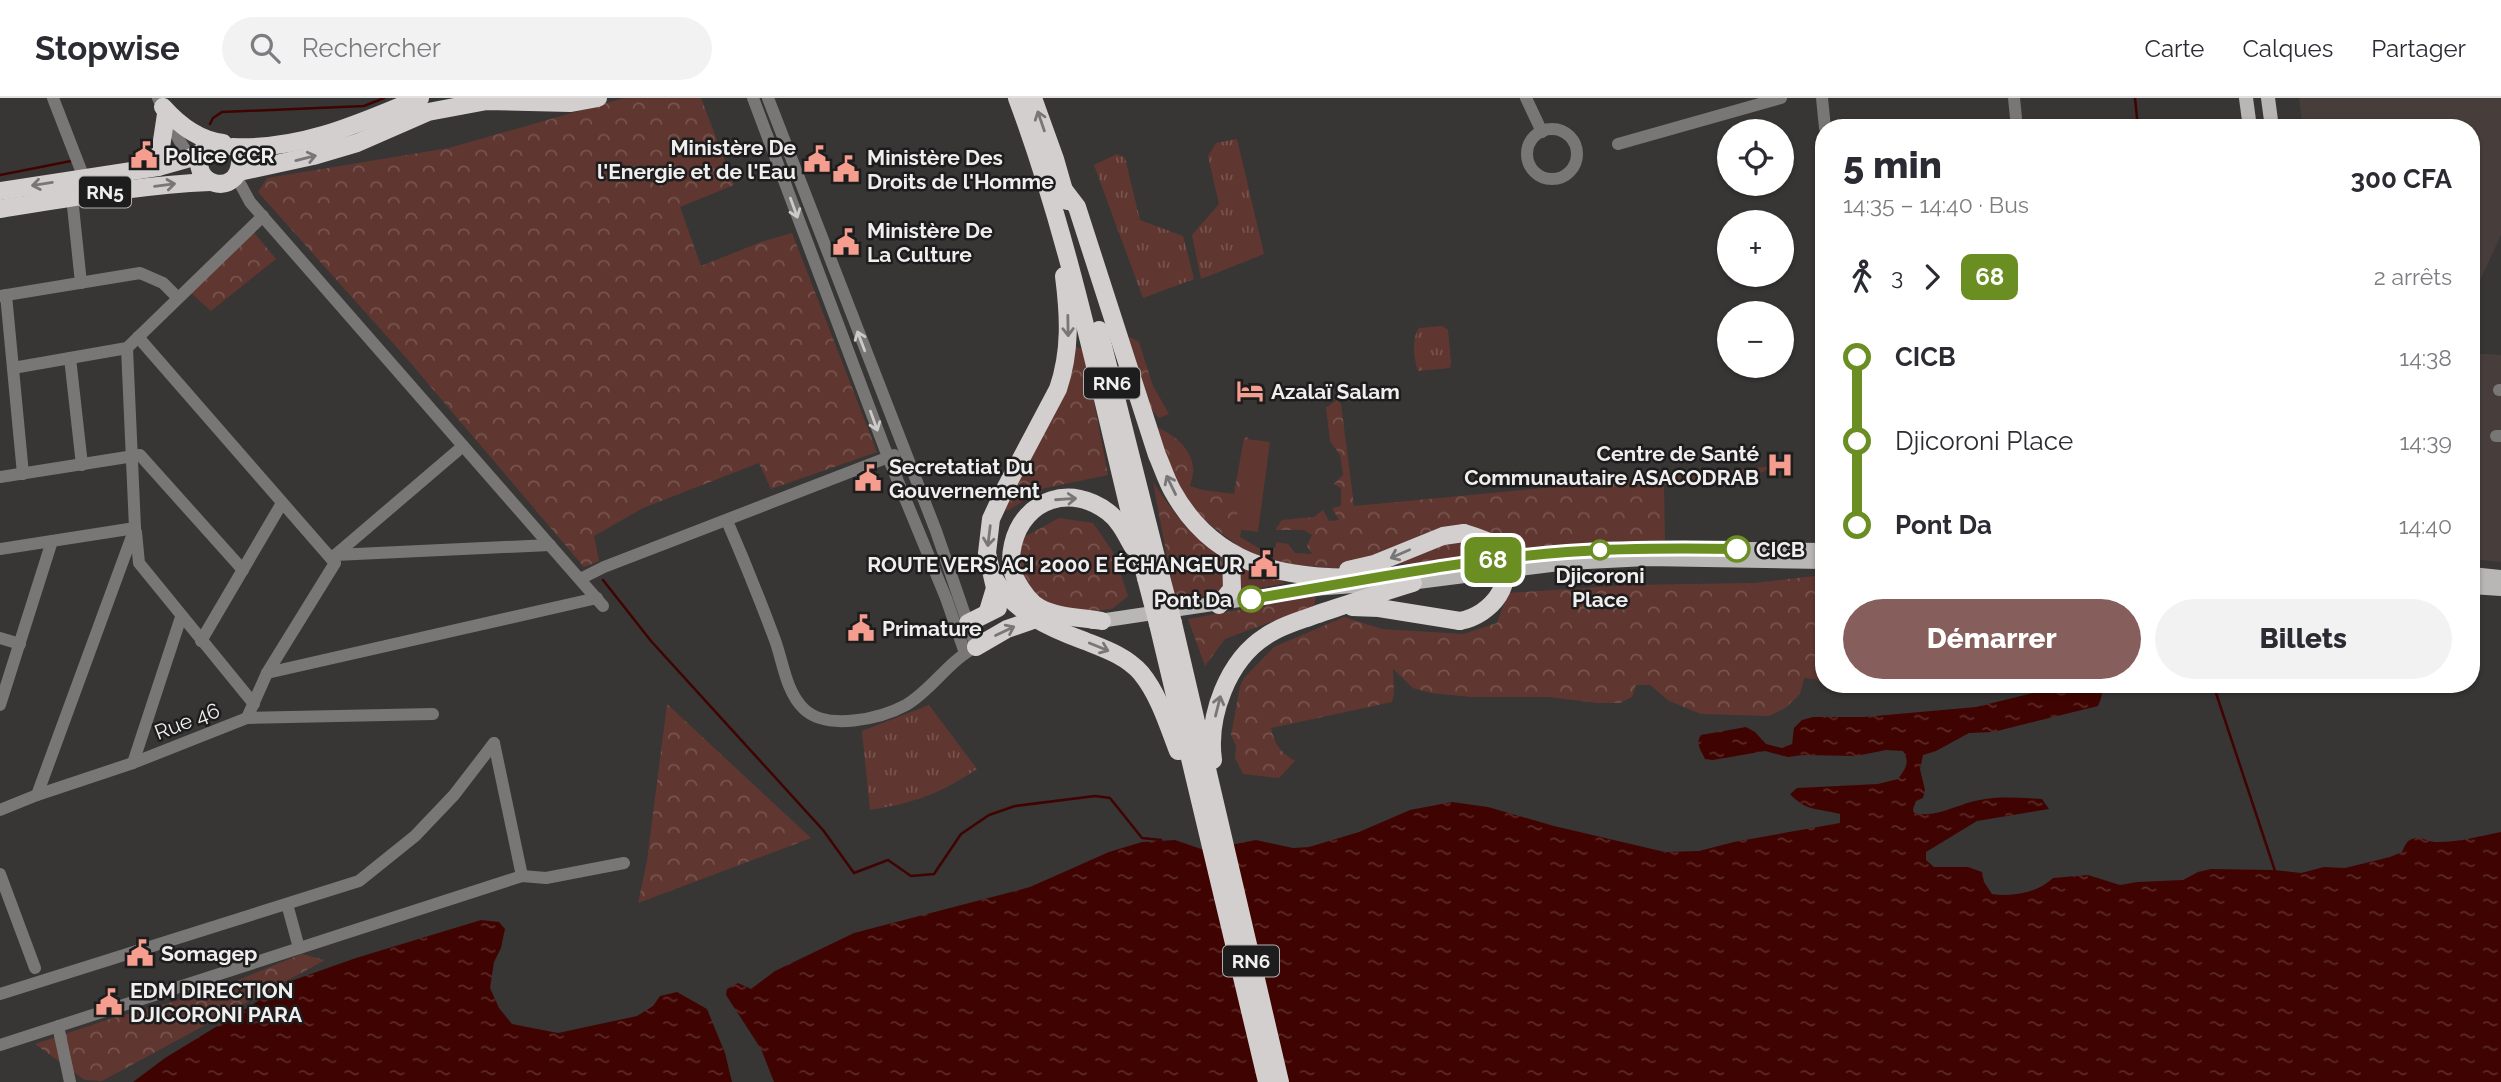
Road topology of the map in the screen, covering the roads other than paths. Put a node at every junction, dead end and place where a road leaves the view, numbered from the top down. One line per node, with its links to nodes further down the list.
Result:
1 (52, 98): 25 (street)
2 (456, 98): 14 (highway, RN5)
3 (598, 98): 14 (highway)
4 (753, 98): 42 (street, one-way to 42)
5 (768, 98): 40 (street, one-way to 5)
6 (1017, 98): 30 (highway, RN6)
7 (1033, 98): 26 (highway, RN6, one-way to 7)
8 (1526, 98): 20 (street)
9 (1782, 98): 21 (street)
10 (1822, 98): 16 (street)
11 (2014, 98): 17 (street)
12 (2246, 98): 18 (main road)
13 (2268, 98): 19 (main road)
14 (424, 105): 22 (highway, RN5); 24 (highway, RN5, one-way to 14)
15 (162, 106): 22 (street); 22 (highway); 23 (highway)
16 (1824, 119)
17 (2016, 119)
18 (2249, 119)
19 (2271, 119)
20 (1542, 132): 20 (street)
21 (1618, 144)
22 (211, 149): 23 (highway, RN5); 24 (highway); 24 (highway)
23 (158, 167): 25 (highway, RN5)
24 (222, 177): 28 (highway, RN5, one-way to 24); 31 (street)
25 (84, 178): 27 (highway, RN5, one-way to 27)
26 (1064, 190): 47 (highway, one-way to 26); 59 (highway, RN6)
27 (0, 191)
28 (72, 197): 29 (highway, RN5); 32 (street)
29 (0, 209)
30 (1054, 210): 59 (highway, RN6); 62 (highway, one-way to 62)
31 (263, 216): 34 (street); 39 (street)
32 (81, 283): 33 (street); 34 (street)
33 (3, 295): 38 (street)
34 (178, 298): 35 (street)
35 (138, 337): 36 (street); 46 (street)
36 (127, 348): 37 (street); 41 (street, Rue 46)
37 (70, 358): 38 (street); 43 (street)
38 (13, 368): 44 (street)
39 (463, 446): 51 (street); 55 (street)
40 (904, 451): 42 (street); 75 (street)
41 (132, 456): 43 (street); 49 (street, Rue 46); 57 (street)
42 (888, 457): 48 (street); 75 (street)
43 (82, 465): 44 (street)
44 (23, 474): 45 (street)
45 (0, 477)
46 (282, 503): 55 (street); 57 (street)
47 (1186, 510): 54 (highway); 70 (highway, one-way to 47, bridge)
48 (727, 521): 63 (street); 79 (street)
49 (135, 528): 50 (street); 72 (street, Rue 46); 86 (street)
50 (52, 541): 52 (street); 78 (street)
51 (550, 545): 55 (street); 63 (street)
52 (0, 549)
53 (1815, 550): 60 (main road)
54 (1231, 554): 60 (highway); 68 (highway)
55 (333, 557): 80 (street)
56 (1815, 562): 64 (main road)
57 (243, 570): 77 (street)
58 (2480, 575): 61 (main road)
59 (1151, 577): 74 (highway, one-way to 59); 88 (highway, RN6, bridge)
60 (1377, 577): 65 (main road)
61 (2501, 577)
62 (993, 578): 69 (highway); 71 (highway)
63 (580, 579): 80 (street)
64 (1413, 583): 65 (main road); 70 (highway)
65 (1332, 587): 68 (main road)
66 (2480, 588): 67 (main road)
67 (2501, 589)
68 (1219, 604): 74 (main road)
69 (1015, 605): 71 (highway); 73 (highway)
70 (1335, 608): 88 (highway, one-way to 70)
71 (988, 611): 75 (highway)
72 (181, 617): 77 (street, Rue 46); 85 (street)
73 (1036, 619): 74 (main road); 79 (highway, one-way to 73); 88 (highway, one-way to 88)
74 (1102, 621)
75 (962, 625): 79 (street)
76 (0, 638): 78 (street)
77 (201, 641): 81 (street, Rue 46)
78 (20, 644): 82 (street)
79 (970, 650)
80 (267, 673): 81 (street)
81 (254, 704): 84 (street, Rue 46)
82 (0, 705)
83 (433, 714): 84 (street)
84 (247, 719): 85 (street, Rue 46)
85 (133, 762): 86 (street, Rue 46)
86 (37, 794): 87 (street, Rue 46)
87 (0, 810)
88 (1213, 830): 99 (highway, RN6); 100 (highway, RN6)
89 (624, 863): 91 (street)
90 (0, 874): 94 (street)
91 (522, 876): 92 (street); 93 (street)
92 (287, 904): 93 (street); 95 (street)
93 (299, 948): 96 (street)
94 (35, 968)
95 (0, 994)
96 (58, 1026): 97 (street); 98 (street)
97 (0, 1045)
98 (70, 1082)
99 (1267, 1082)
100 (1280, 1082)

